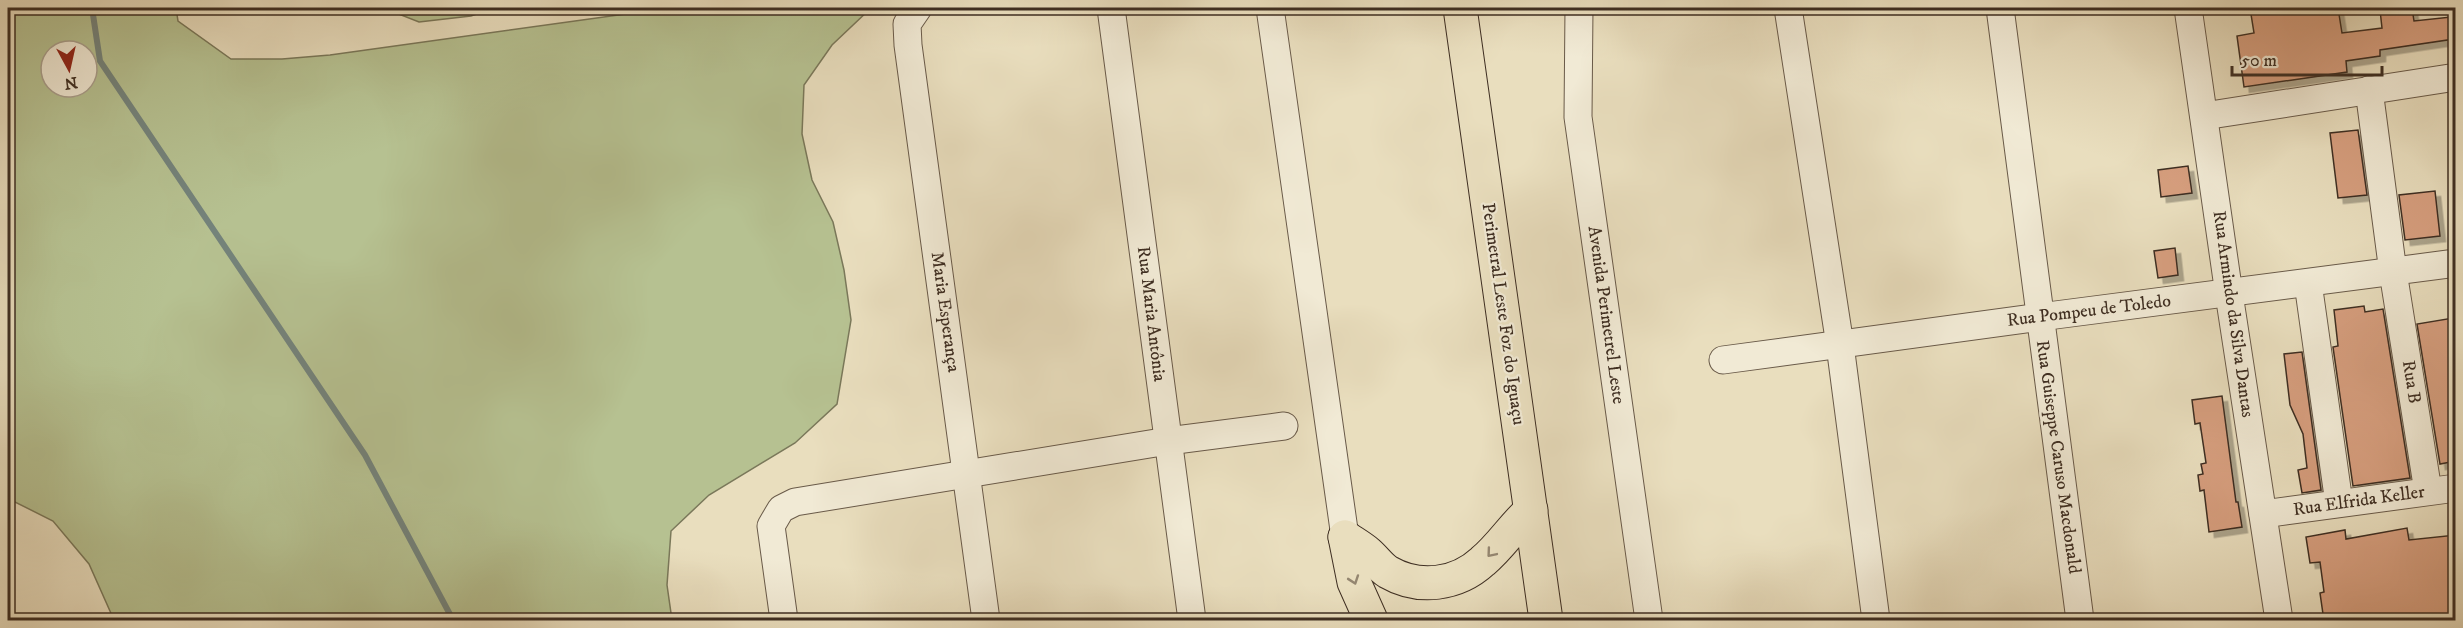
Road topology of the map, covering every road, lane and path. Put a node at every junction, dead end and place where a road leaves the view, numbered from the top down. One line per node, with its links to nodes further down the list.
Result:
1 (918, 8): 21 (street, Maria Esperança)
2 (1111, 8): 20 (street, Rua Maria Antônia)
3 (1270, 8): 27 (street)
4 (1460, 8): 25 (highway, Perimetral Leste Foz do Iguaçu)
5 (1579, 8): 33 (street, Avenida Perimetrel Leste)
6 (1788, 8): 17 (street)
7 (2000, 8): 16 (street, Rua Guiseppe Caruso Macdonald)
8 (2188, 8): 11 (street, Rua Armindo da Silva Dantas)
9 (2456, 77): 10 (street)
10 (2369, 90): 11 (street); 13 (street, Rua B)
11 (2204, 116): 15 (street, Rua Armindo da Silva Dantas)
12 (2456, 263): 13 (street, Rua Pompeu de Toledo)
13 (2393, 272): 14 (street, Rua Pompeu de Toledo); 23 (street, Rua B)
14 (2308, 283): 15 (street, Rua Pompeu de Toledo); 24 (street)
15 (2229, 294): 16 (street, Rua Pompeu de Toledo); 26 (street, Rua Armindo da Silva Dantas)
16 (2040, 317): 17 (street, Rua Pompeu de Toledo); 35 (street, Rua Guiseppe Caruso Macdonald)
17 (1840, 345): 18 (street, Rua Pompeu de Toledo); 34 (street)
18 (1724, 360)
19 (1284, 426): 20 (street)
20 (1168, 441): 21 (street); 30 (street, Rua Maria Antônia)
21 (967, 474): 28 (street); 29 (street, Maria Esperança)
22 (2456, 488): 23 (street, Rua Elfrida Keller)
23 (2428, 491): 24 (street, Rua Elfrida Keller)
24 (2339, 503): 26 (street, Rua Elfrida Keller)
25 (1531, 510): 27 (highway, one-way to 27); 32 (highway, Perimetral Leste Foz do Iguaçu)
26 (2263, 514): 36 (street, Rua Armindo da Silva Dantas)
27 (1345, 537): 31 (highway, one-way to 31)
28 (784, 621)
29 (986, 621)
30 (1192, 621)
31 (1371, 621)
32 (1546, 621)
33 (1649, 621)
34 (1876, 621)
35 (2080, 621)
36 (2279, 621)

